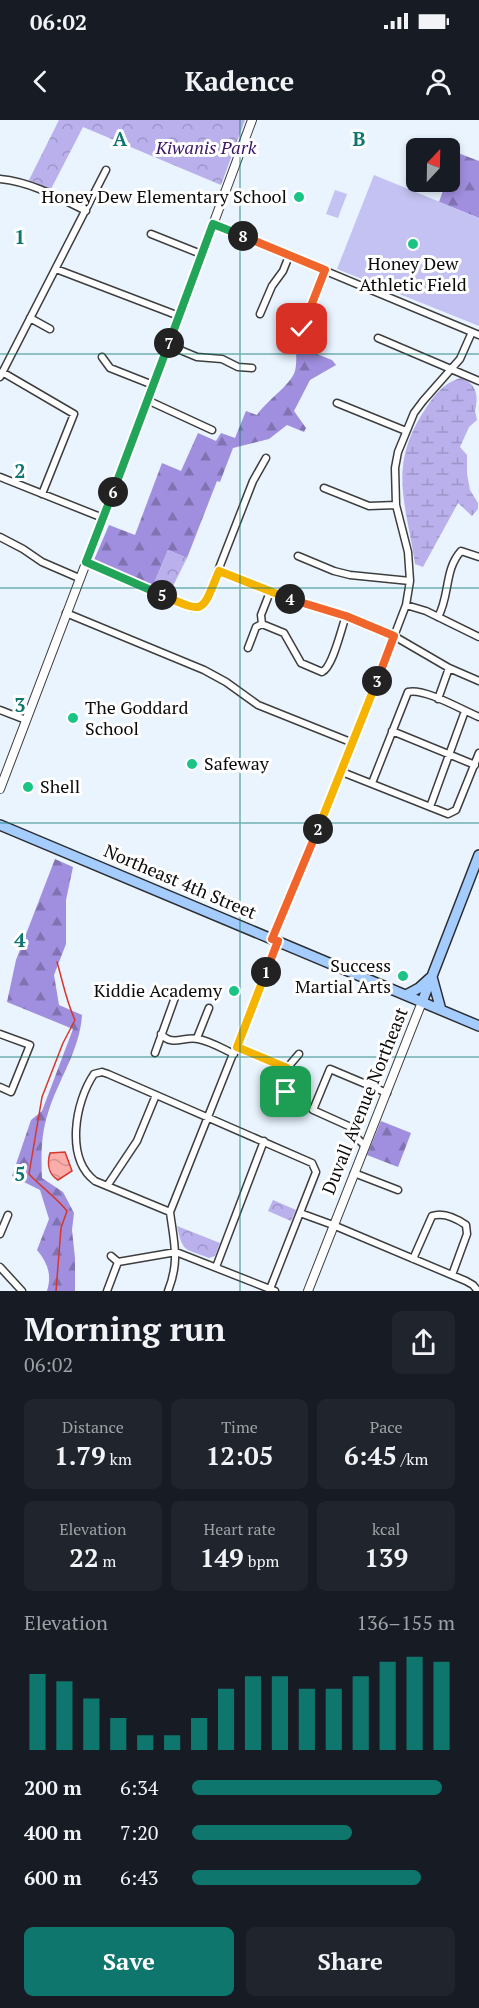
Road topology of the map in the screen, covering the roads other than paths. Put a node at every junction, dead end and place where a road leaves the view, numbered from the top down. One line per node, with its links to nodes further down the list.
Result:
1 (252, 120): 5 (street)
2 (106, 170): 4 (street)
3 (0, 179): 4 (street)
4 (86, 211): 9 (street)
5 (213, 224): 7 (street); 8 (street)
6 (151, 234): 7 (street)
7 (201, 254): 12 (street)
8 (289, 256): 10 (street); 11 (street)
9 (56, 269): 12 (street); 13 (street)
10 (325, 270): 15 (street); 16 (street)
11 (261, 315)
12 (179, 316): 18 (street)
13 (30, 318): 14 (street); 22 (street)
14 (50, 329)
15 (300, 332)
16 (476, 334): 21 (street)
17 (378, 338): 21 (street)
18 (168, 345): 20 (street); 24 (street)
19 (102, 357): 24 (street)
20 (252, 368)
21 (452, 370): 23 (street); 28 (street)
22 (1, 374): 32 (street)
23 (479, 381)
24 (153, 385): 25 (street)
25 (147, 400): 27 (street); 34 (street)
26 (337, 403): 28 (street)
27 (212, 430)
28 (406, 431): 33 (street)
29 (266, 458): 39 (street)
30 (0, 477): 32 (street)
31 (324, 488): 33 (street)
32 (42, 494): 34 (street)
33 (396, 505): 41 (street)
34 (103, 518): 38 (street)
35 (0, 537): 40 (street)
36 (298, 556): 41 (street)
37 (479, 557): 46 (street)
38 (86, 562): 39 (street); 40 (street)
39 (219, 571): 42 (street)
40 (80, 579): 44 (street)
41 (410, 581): 43 (street)
42 (270, 592): 45 (street); 47 (street)
43 (406, 605): 46 (street); 48 (street)
44 (66, 613): 57 (street); 59 (street)
45 (346, 616): 47 (street); 48 (street)
46 (438, 617): 49 (street)
47 (262, 624): 50 (street)
48 (394, 636): 51 (street); 59 (street)
49 (479, 637)
50 (248, 648)
51 (449, 668): 52 (street); 53 (street)
52 (479, 681)
53 (438, 699): 55 (street); 58 (street)
54 (0, 710): 57 (street)
55 (465, 711): 56 (street); 61 (street)
56 (479, 717)
57 (26, 720): 65 (street)
58 (392, 731): 61 (street); 64 (street)
59 (352, 743): 63 (street)
60 (479, 753): 62 (street)
61 (449, 755): 62 (street); 66 (street)
62 (475, 765): 66 (street)
63 (342, 772): 64 (street); 69 (street)
64 (372, 783): 66 (street)
65 (0, 789)
66 (430, 807)
67 (0, 825): 69 (main road, Northeast 4th Street)
68 (479, 855): 70 (main road, Duvall Avenue Northeast)
69 (275, 940): 72 (main road, Northeast 4th Street); 80 (street)
70 (432, 977): 72 (main road); 73 (main road, Duvall Avenue Northeast); 75 (main road)
71 (177, 992): 78 (street)
72 (406, 995): 73 (main road, Northeast 4th Street)
73 (422, 1002): 75 (main road, Northeast 4th Street); 86 (street, Duvall Avenue Northeast)
74 (209, 1008): 79 (street)
75 (441, 1010): 76 (main road, Northeast 4th Street)
76 (479, 1026)
77 (0, 1034): 85 (street)
78 (161, 1034): 79 (street); 81 (street)
79 (197, 1038): 82 (street)
80 (237, 1047): 82 (street); 84 (street)
81 (155, 1053)
82 (234, 1054): 89 (street)
83 (298, 1054): 84 (street)
84 (287, 1068): 88 (street)
85 (0, 1087)
86 (387, 1093): 91 (street, Duvall Avenue Northeast); 91 (street)
87 (156, 1095): 89 (street); 93 (street); 93 (street)
88 (279, 1111)
89 (209, 1117): 90 (street); 95 (street)
90 (264, 1141): 96 (street); 105 (street)
91 (365, 1146): 92 (street, Duvall Avenue Northeast)
92 (354, 1173): 94 (street); 98 (street, Duvall Avenue Northeast)
93 (107, 1186): 95 (street)
94 (398, 1190)
95 (170, 1212): 100 (street)
96 (300, 1213): 98 (street); 108 (street)
97 (8, 1215): 99 (street)
98 (333, 1225): 102 (street); 114 (street, Duvall Avenue Northeast)
99 (0, 1234)
100 (176, 1252): 103 (street); 105 (street); 113 (street)
101 (111, 1256): 103 (street)
102 (413, 1259): 106 (street); 106 (street)
103 (118, 1262): 112 (street)
104 (0, 1267): 107 (street)
105 (216, 1267): 108 (street)
106 (452, 1275): 109 (street)
107 (17, 1285): 110 (street); 111 (street)
108 (273, 1290)
109 (477, 1290)
110 (10, 1291)
111 (22, 1291)
112 (107, 1291)
113 (168, 1291)
114 (308, 1291)

